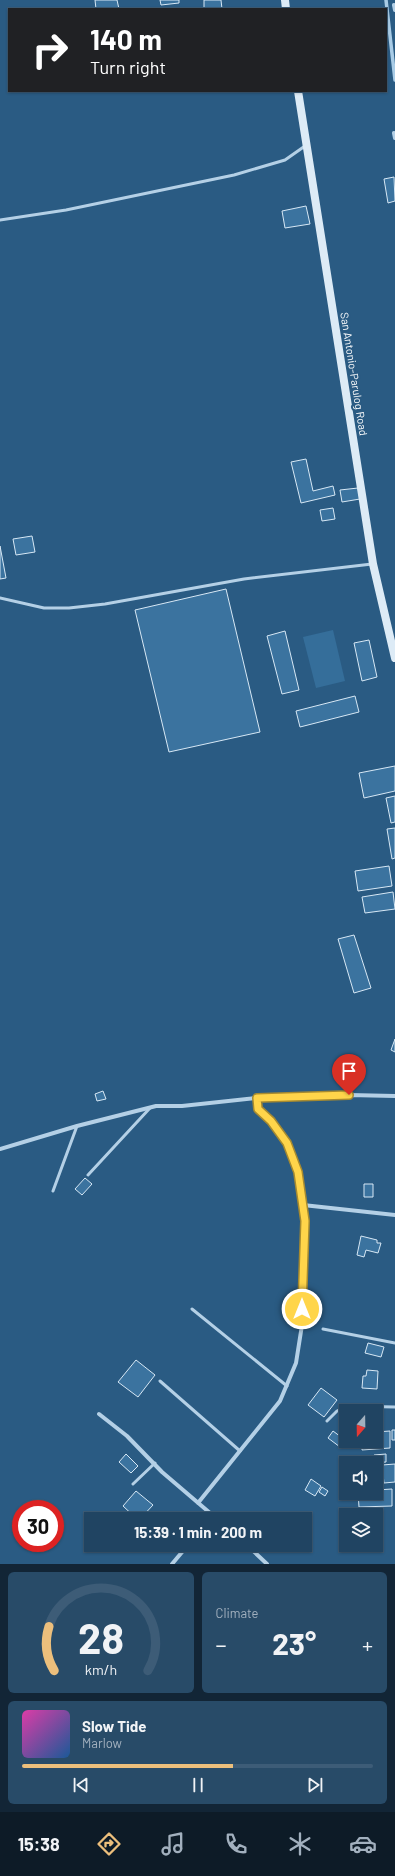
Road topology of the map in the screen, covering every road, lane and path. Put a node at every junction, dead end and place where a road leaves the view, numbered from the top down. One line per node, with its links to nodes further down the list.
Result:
1 (298, 92): 4 (street, San Antonio-Parulog Road)
2 (394, 133): 3 (street)
3 (395, 138)
4 (306, 145): 5 (lane); 6 (street, San Antonio-Parulog Road)
5 (0, 220)
6 (373, 564): 7 (lane); 8 (street, San Antonio-Parulog Road)
7 (0, 598)
8 (395, 658)
9 (395, 1096): 10 (street)
10 (257, 1098): 11 (street); 16 (street)
11 (150, 1108): 12 (street); 14 (lane)
12 (77, 1126): 13 (street); 15 (lane)
13 (0, 1149)
14 (88, 1175)
15 (52, 1191)
16 (303, 1205): 17 (street); 22 (street)
17 (395, 1215)
18 (192, 1309): 22 (lane)
19 (323, 1329): 20 (lane)
20 (395, 1342)
21 (160, 1381): 26 (lane)
22 (287, 1386): 26 (street)
23 (395, 1407): 25 (lane)
24 (99, 1414): 27 (street)
25 (327, 1421)
26 (240, 1451): 29 (street)
27 (155, 1462): 28 (lane); 29 (street)
28 (133, 1484)
29 (198, 1503): 30 (street)
30 (209, 1512)
31 (182, 1552): 33 (street)
32 (254, 1552): 34 (street)
33 (172, 1564)
34 (267, 1564)

